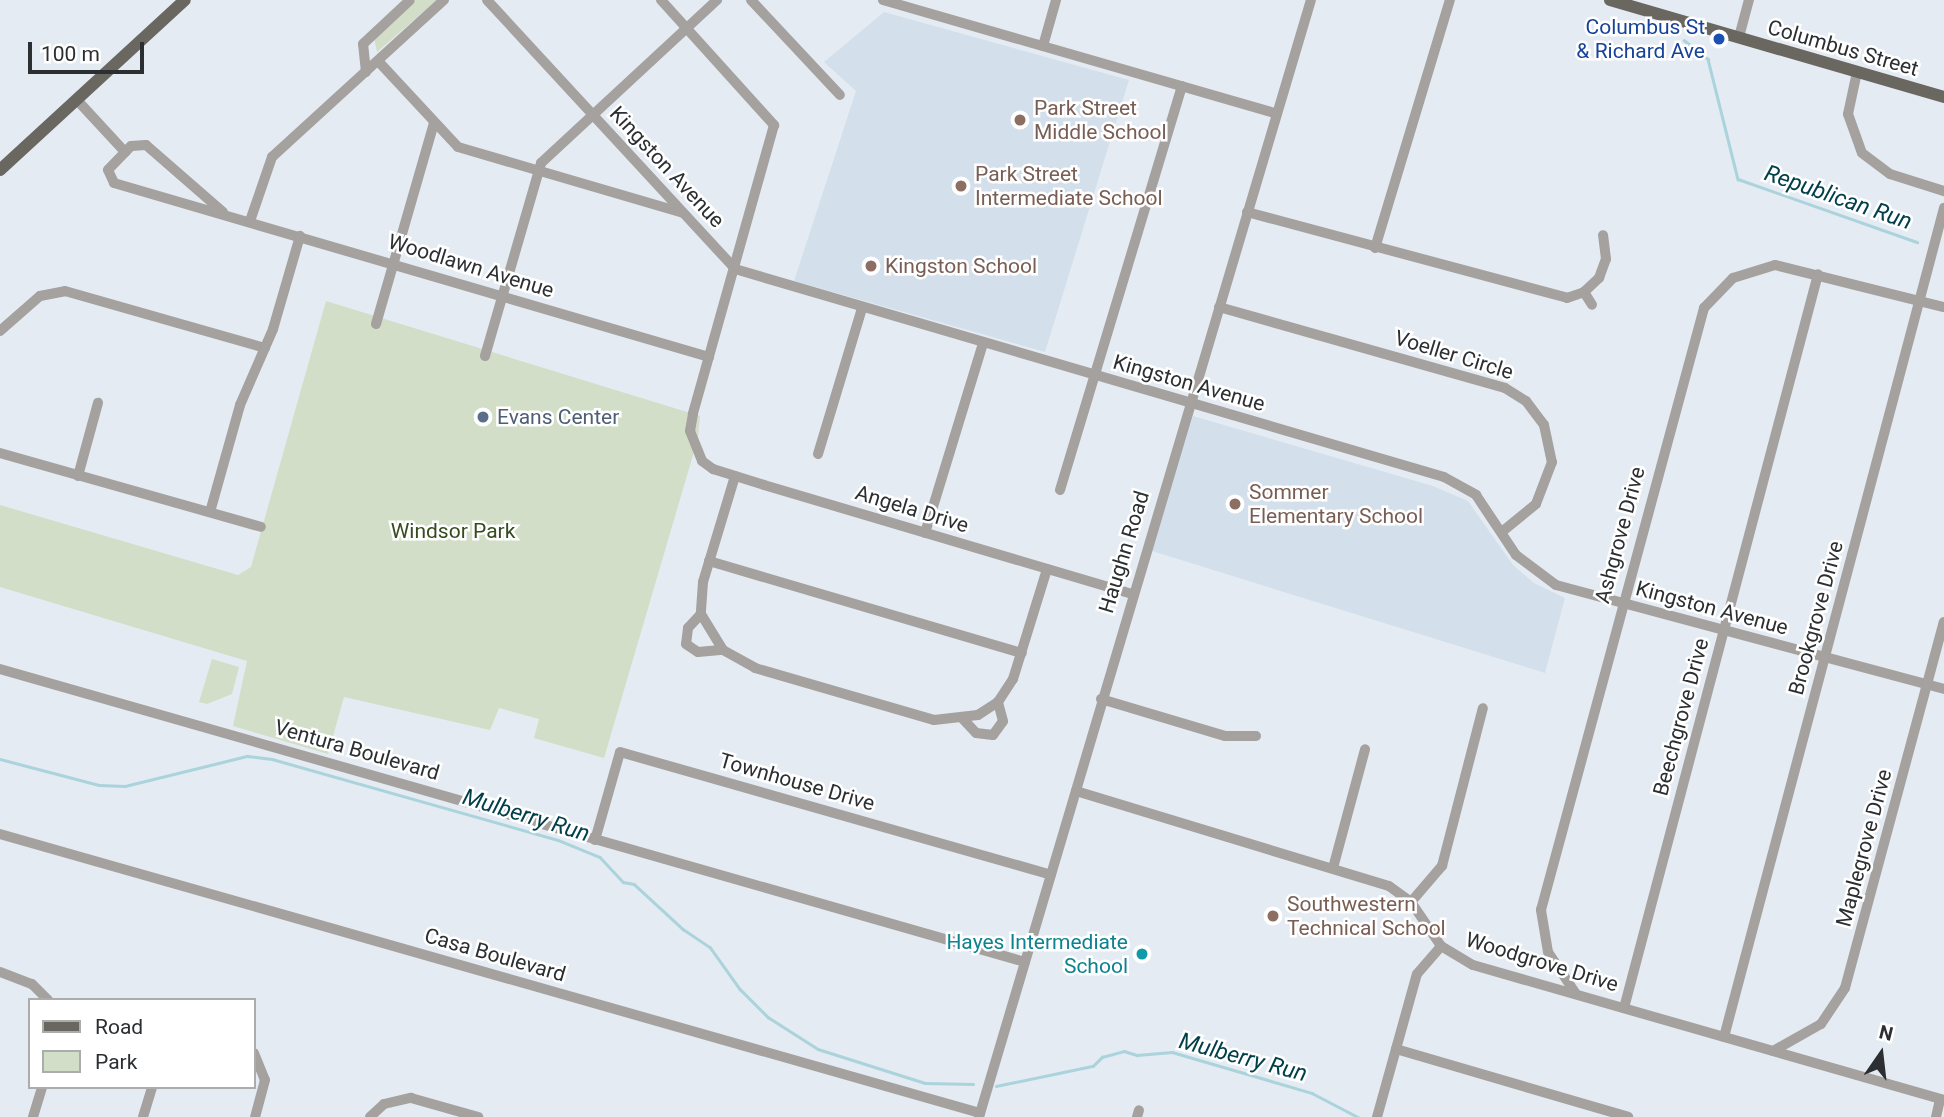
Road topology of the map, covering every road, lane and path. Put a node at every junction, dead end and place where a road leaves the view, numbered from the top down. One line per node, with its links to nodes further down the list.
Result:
1 (185, 0): 23 (main road)
2 (410, 0): 18 (street)
3 (444, 0): 17 (street)
4 (487, 0): 25 (street, Kingston Avenue)
5 (661, 0): 14 (street)
6 (717, 0): 14 (street)
7 (751, 0): 21 (street)
8 (883, 0): 16 (street)
9 (1056, 0): 16 (street)
10 (1311, 0): 24 (street, Haughn Road)
11 (1450, 0): 38 (street)
12 (1610, 0): 15 (main road, Columbus Street)
13 (1749, 0): 15 (street)
14 (687, 27): 25 (street); 40 (street)
15 (1739, 37): 19 (main road, Columbus Street)
16 (1043, 46): 20 (street)
17 (378, 61): 18 (street); 26 (street)
18 (366, 72): 35 (street)
19 (1857, 72): 22 (main road, Columbus Street); 30 (street)
20 (1182, 86): 24 (street); 55 (street)
21 (840, 94)
22 (1944, 97)
23 (77, 100): 27 (street); 28 (main road)
24 (1277, 114): 33 (street, Haughn Road)
25 (593, 115): 29 (street); 34 (street, Kingston Avenue)
26 (434, 122): 29 (street); 39 (street)
27 (125, 152): 32 (street, Woodlawn Avenue); 32 (street, Woodlawn Avenue)
28 (2, 165)
29 (538, 172): 34 (street); 43 (street)
30 (1944, 191)
31 (1944, 208): 44 (street, Brookgrove Drive)
32 (223, 212): 35 (street, Woodlawn Avenue)
33 (1247, 212): 38 (street); 46 (street, Haughn Road)
34 (683, 214): 40 (street, Kingston Avenue)
35 (250, 220): 37 (street, Woodlawn Avenue)
36 (1603, 235): 42 (street)
37 (300, 236): 39 (street, Woodlawn Avenue); 52 (street)
38 (1376, 248): 42 (street)
39 (394, 263): 43 (street, Woodlawn Avenue); 49 (street)
40 (735, 269): 48 (street, Kingston Avenue); 54 (street)
41 (1818, 274): 44 (street, Ashgrove Drive); 70 (street, Ashgrove Drive); 73 (street, Beechgrove Drive)
42 (1584, 292): 45 (street)
43 (503, 295): 53 (street); 54 (street, Woodlawn Avenue)
44 (1920, 300): 47 (street); 76 (street, Brookgrove Drive)
45 (1592, 305)
46 (1219, 307): 57 (street, Haughn Road); 65 (street, Voeller Circle)
47 (1944, 307)
48 (862, 308): 51 (street, Kingston Avenue); 59 (street)
49 (376, 324)
50 (0, 331): 52 (street)
51 (983, 343): 55 (street, Kingston Avenue); 66 (street)
52 (265, 348): 63 (street)
53 (485, 356)
54 (709, 357): 61 (street, Angela Drive)
55 (1094, 375): 57 (street, Kingston Avenue); 62 (street)
56 (98, 403): 60 (street)
57 (1189, 403): 65 (street, Kingston Avenue); 69 (street, Haughn Road)
58 (0, 453): 60 (street)
59 (818, 454)
60 (78, 475): 63 (street)
61 (735, 476): 66 (street, Angela Drive); 67 (street)
62 (1060, 490)
63 (210, 512): 64 (street)
64 (261, 527)
65 (1503, 531): 70 (street, Kingston Avenue)
66 (925, 533): 68 (street, Angela Drive)
67 (709, 561): 71 (street); 75 (street)
68 (1047, 569): 69 (street, Angela Drive); 75 (street)
69 (1132, 594): 80 (street, Haughn Road)
70 (1622, 604): 73 (street, Kingston Avenue); 95 (street, Ashgrove Drive)
71 (701, 614): 74 (street); 74 (street)
72 (1944, 622): 78 (street, Maplegrove Drive)
73 (1723, 631): 76 (street, Kingston Avenue); 97 (street, Beechgrove Drive)
74 (723, 650): 83 (street)
75 (1022, 653): 81 (street)
76 (1825, 658): 78 (street, Kingston Avenue); 98 (street, Brookgrove Drive)
77 (0, 669): 88 (street, Ventura Boulevard)
78 (1927, 685): 79 (street, Kingston Avenue); 100 (street, Maplegrove Drive)
79 (1944, 689)
80 (1101, 699): 84 (street); 86 (street, Haughn Road)
81 (998, 702): 83 (street); 83 (street)
82 (1483, 708): 91 (street)
83 (963, 719)
84 (1256, 736)
85 (1365, 749): 89 (street)
86 (1076, 791): 89 (street, Woodgrove Drive); 90 (street, Haughn Road)
87 (0, 834): 106 (street, Casa Boulevard)
88 (595, 839): 90 (street, Townhouse Drive); 93 (street, Ventura Boulevard)
89 (1332, 868): 91 (street, Woodgrove Drive)
90 (1051, 875): 93 (street, Haughn Road)
91 (1411, 902): 92 (street, Woodgrove Drive)
92 (1441, 946): 95 (street, Woodgrove Drive); 99 (street)
93 (1025, 962): 106 (street, Haughn Road)
94 (0, 972): 96 (street)
95 (1576, 994): 97 (street, Woodgrove Drive)
96 (46, 998)
97 (1624, 1008): 98 (street, Woodgrove Drive)
98 (1724, 1037): 100 (street, Woodgrove Drive)
99 (1396, 1049): 112 (street); 113 (street)
100 (1773, 1051): 104 (street, Woodgrove Drive)
101 (256, 1058): 109 (street)
102 (41, 1089): 105 (street)
103 (151, 1089): 108 (street)
104 (1942, 1100): 114 (street)
105 (34, 1115): 107 (street)
106 (979, 1115)
107 (46, 1117)
108 (143, 1117)
109 (255, 1117)
110 (370, 1117): 111 (street)
111 (475, 1117)
112 (1377, 1117)
113 (1628, 1117)
114 (1936, 1117)

